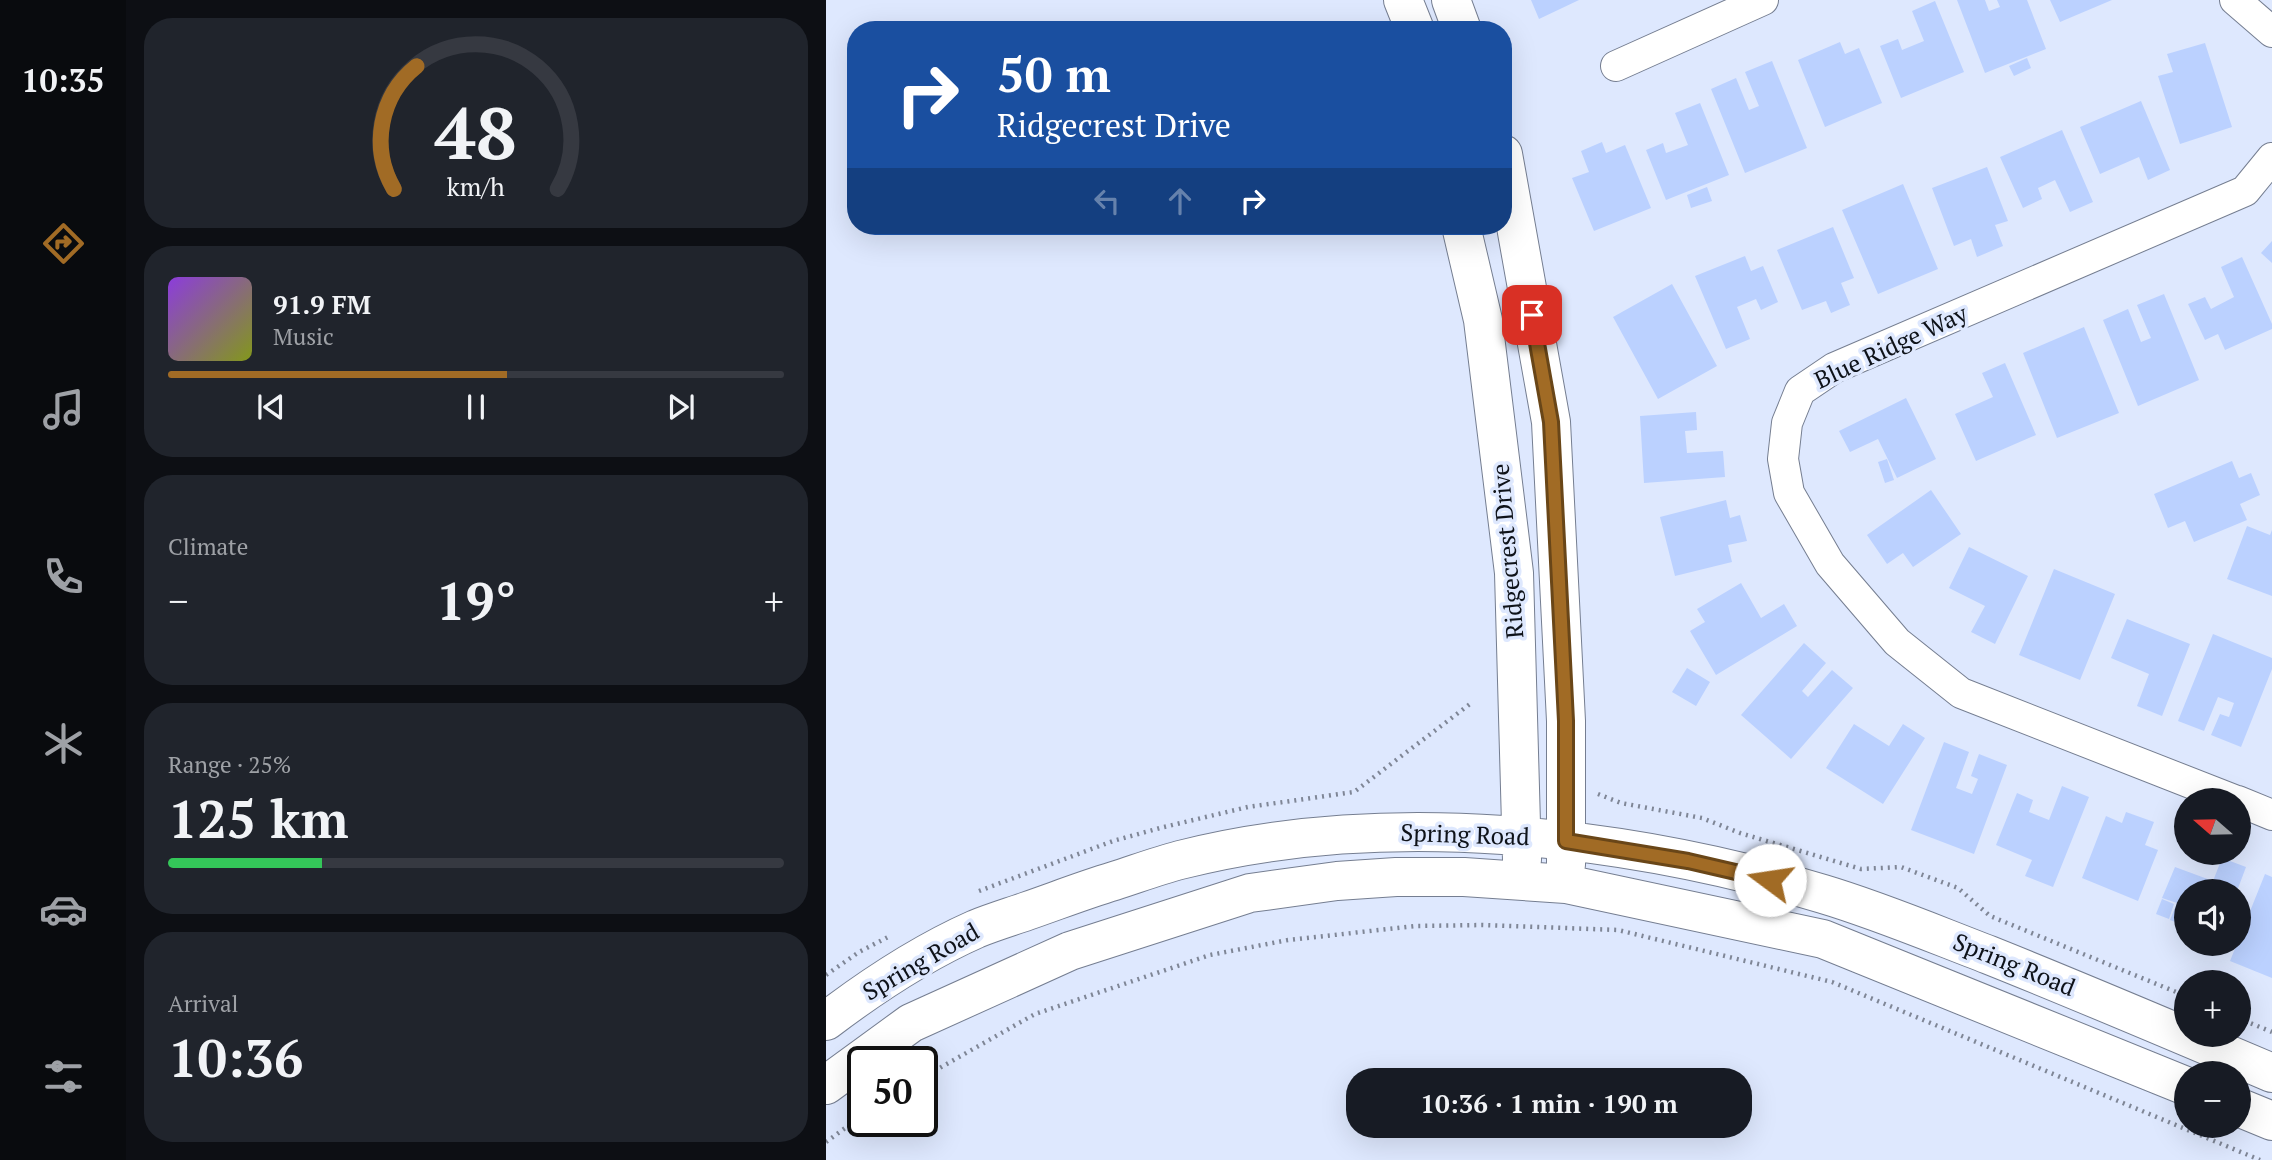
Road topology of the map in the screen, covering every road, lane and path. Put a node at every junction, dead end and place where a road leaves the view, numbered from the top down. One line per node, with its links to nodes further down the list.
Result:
1 (1403, 0): 5 (main road)
2 (1451, 0): 6 (main road)
3 (1763, 0): 8 (street)
4 (2235, 0): 7 (street)
5 (1411, 21)
6 (1459, 21)
7 (2272, 32)
8 (1616, 66)
9 (2272, 158): 12 (street, Blue Ridge Way)
10 (1512, 204): 16 (main road, Ridgecrest Drive)
11 (1463, 235): 15 (main road, Ridgecrest Drive)
12 (2203, 788)
13 (2251, 806): 14 (street, Blue Ridge Way)
14 (2272, 814)
15 (1522, 835): 16 (main road, Spring Road); 17 (main road, Ridgecrest Drive); 19 (main road, Spring Road)
16 (1566, 841): 18 (main road, Ridgecrest Drive); 23 (main road, Spring Road)
17 (1521, 879): 18 (main road, Spring Road); 25 (main road, Spring Road)
18 (1566, 884): 24 (main road, Spring Road)
19 (826, 1021)
20 (2251, 1023): 21 (path)
21 (2272, 1032)
22 (938, 1069): 30 (path)
23 (2272, 1073)
24 (2174, 1081)
25 (826, 1085)
26 (2251, 1112): 27 (main road)
27 (2272, 1121)
28 (847, 1127): 29 (path)
29 (826, 1142)
30 (2260, 1160)

